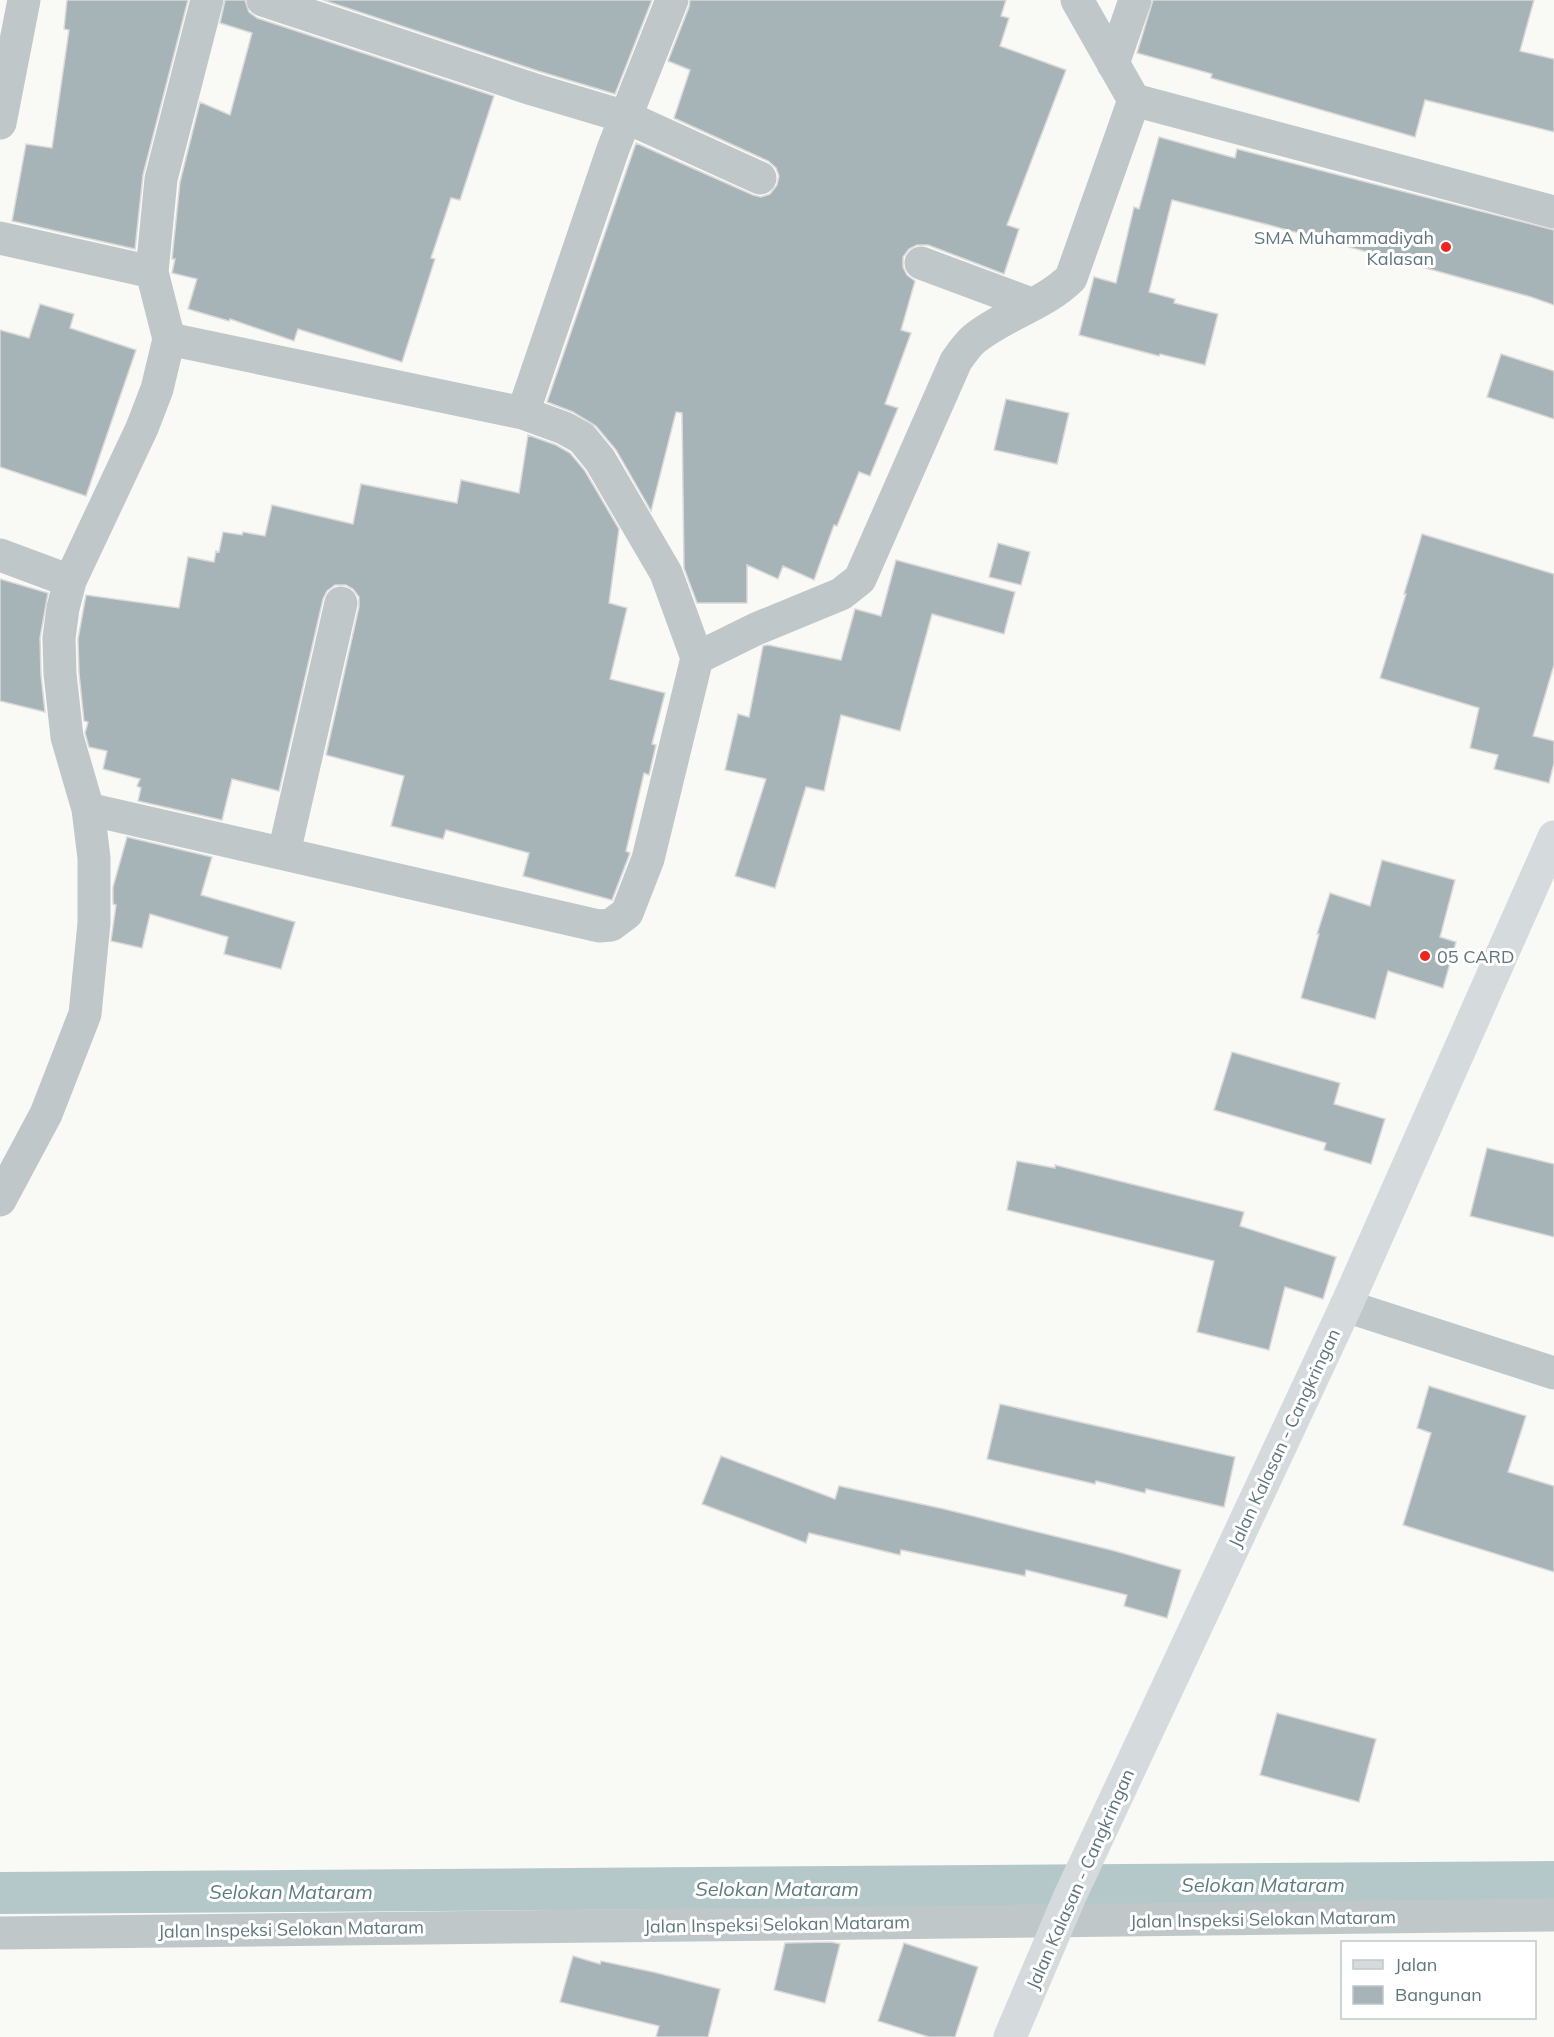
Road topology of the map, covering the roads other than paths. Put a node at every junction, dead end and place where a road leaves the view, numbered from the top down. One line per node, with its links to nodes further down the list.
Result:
1 (24, 0): 10 (street)
2 (207, 0): 15 (street)
3 (263, 0): 9 (street)
4 (672, 0): 9 (street)
5 (1077, 0): 7 (street)
6 (1135, 0): 7 (street)
7 (1113, 64): 8 (street)
8 (1134, 100): 12 (street); 16 (street)
9 (626, 117): 11 (street); 18 (street)
10 (0, 123)
11 (760, 177)
12 (1554, 212)
13 (0, 238): 15 (street)
14 (921, 263): 16 (street)
15 (152, 272): 17 (street)
16 (1031, 304): 22 (street)
17 (169, 339): 18 (street); 20 (street)
18 (523, 413): 22 (street)
19 (0, 555): 20 (street)
20 (70, 581): 23 (street)
21 (341, 603): 25 (street)
22 (697, 658): 25 (street)
23 (88, 809): 25 (street); 26 (street)
24 (1554, 837): 27 (main road, Jalan Kalasan - Cangkringan)
25 (284, 853)
26 (0, 1200)
27 (1346, 1306): 28 (street); 29 (main road, Jalan Kalasan - Cangkringan)
28 (1554, 1372)
29 (1064, 1909): 30 (street, Jalan Inspeksi Selokan Mataram); 31 (street, Jalan Inspeksi Selokan Mataram); 32 (main road, Jalan Kalasan - Cangkringan)
30 (1554, 1915)
31 (0, 1933)
32 (1010, 2037)

